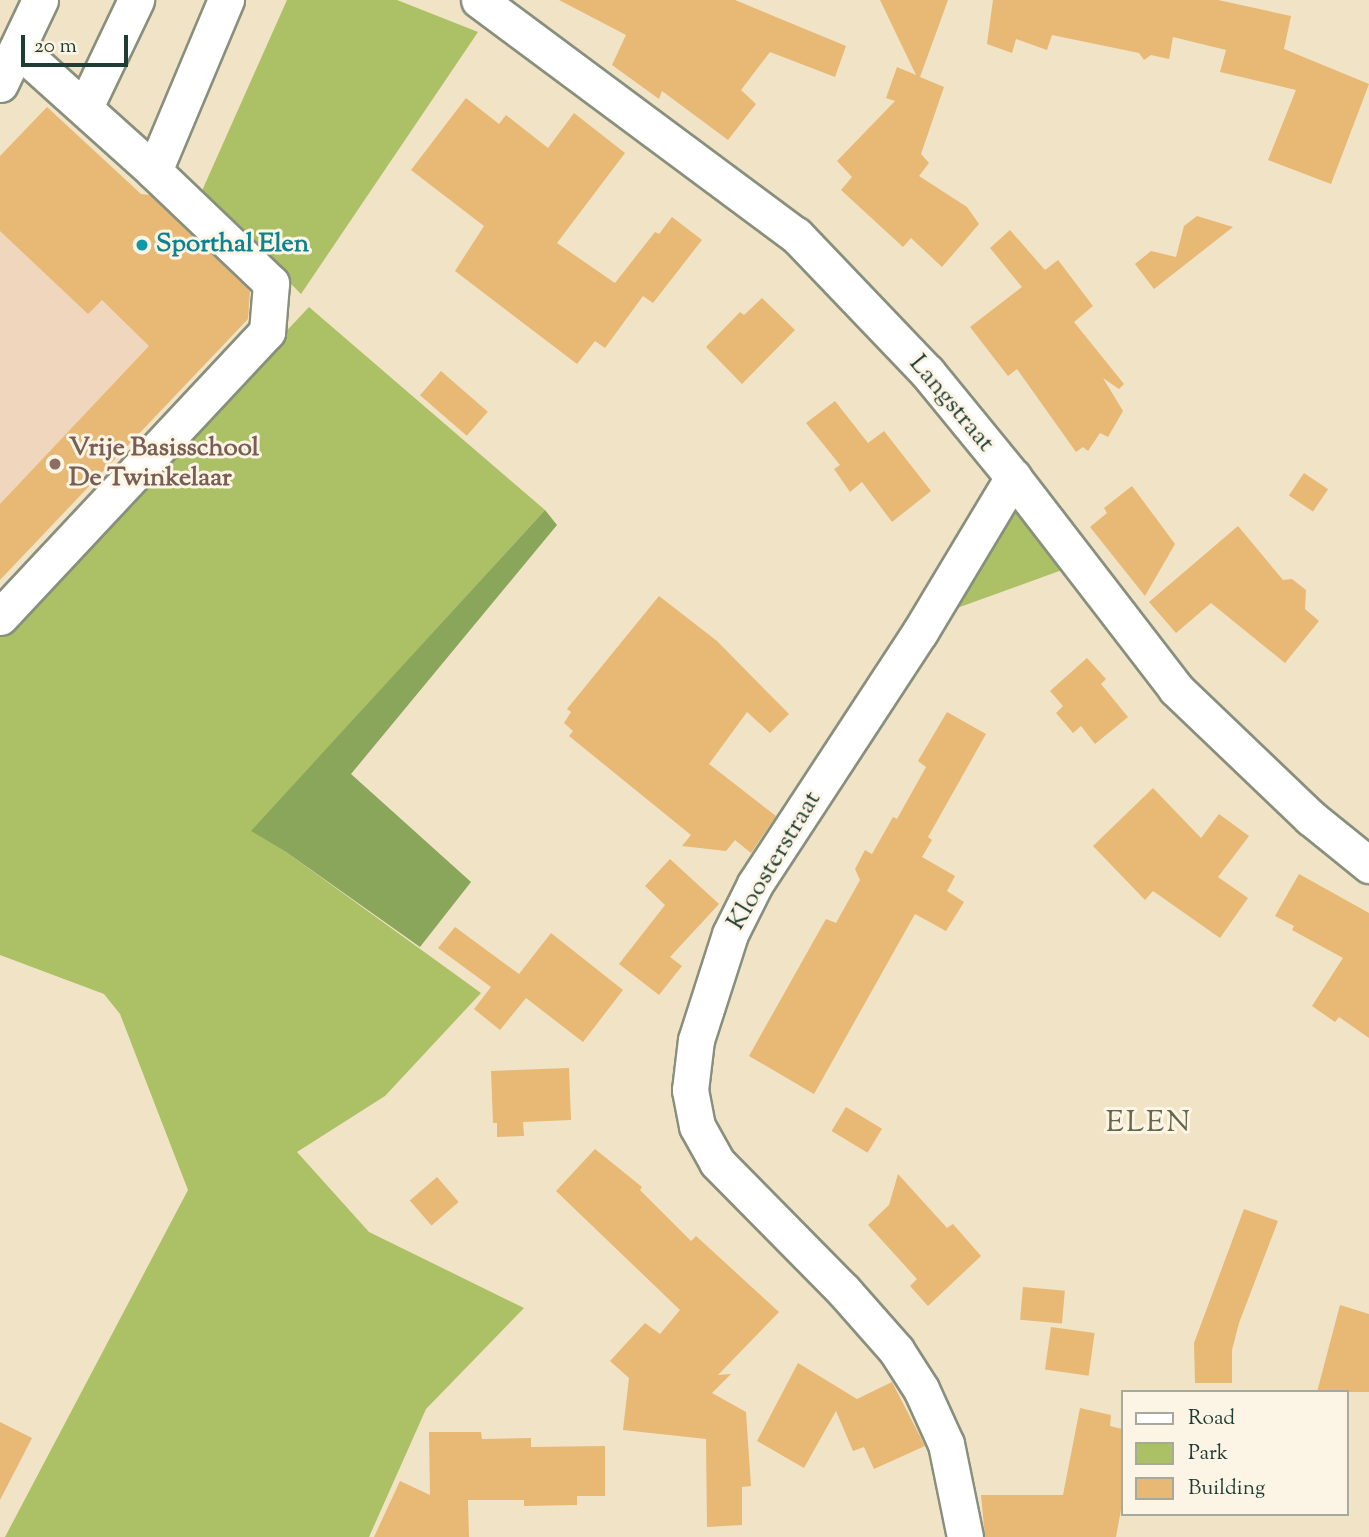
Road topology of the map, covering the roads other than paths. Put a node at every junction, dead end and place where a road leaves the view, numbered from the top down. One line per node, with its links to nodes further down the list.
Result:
1 (40, 0): 5 (street)
2 (136, 0): 7 (street)
3 (226, 0): 8 (street)
4 (479, 0): 9 (street, Langstraat)
5 (18, 49): 6 (street); 7 (street)
6 (0, 84)
7 (85, 107): 8 (street)
8 (154, 171): 10 (street)
9 (1013, 477): 11 (street, Langstraat); 12 (street, Kloosterstraat)
10 (0, 617)
11 (1369, 865)
12 (965, 1537)

